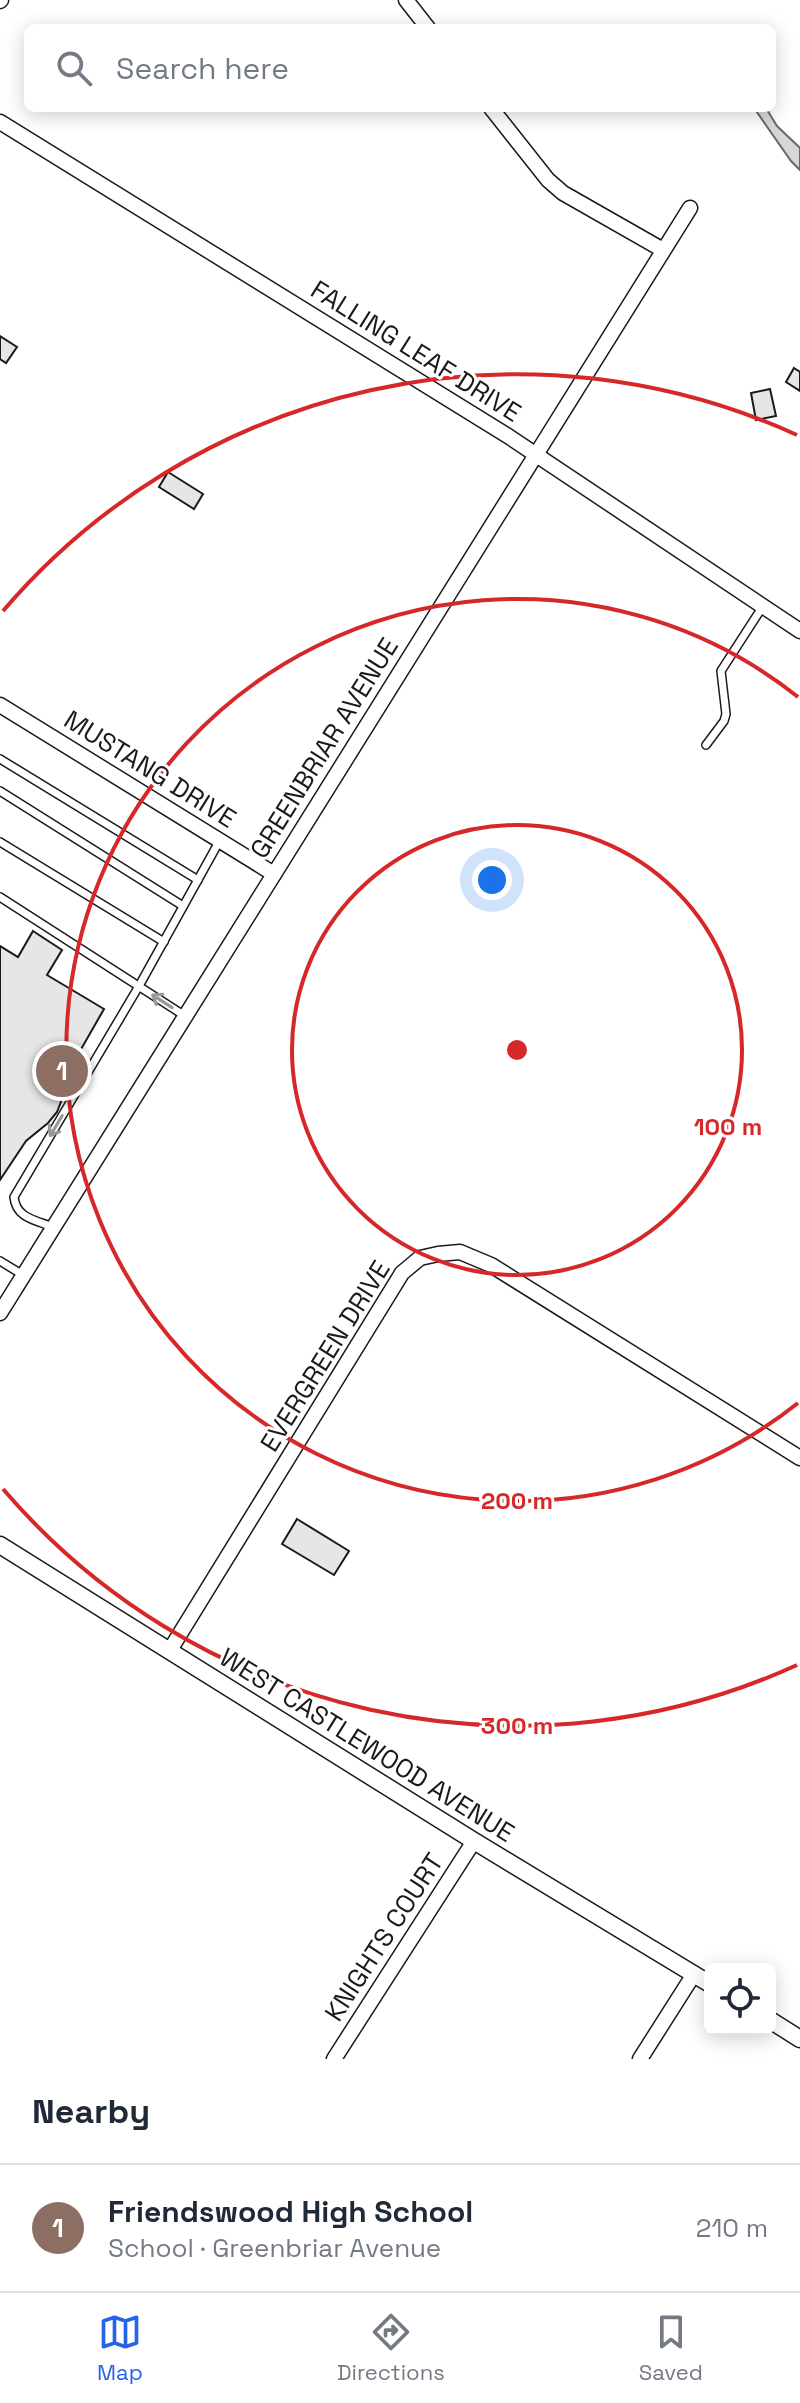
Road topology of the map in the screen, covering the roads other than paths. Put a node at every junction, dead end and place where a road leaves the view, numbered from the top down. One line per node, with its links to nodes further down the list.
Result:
1 (406, 0): 2 (street)
2 (425, 24)
3 (494, 112): 6 (street)
4 (0, 122): 7 (street, FALLING LEAF DRIVE)
5 (690, 208): 6 (street, GREENBRIAR AVENUE)
6 (663, 250): 7 (street, GREENBRIAR AVENUE)
7 (535, 454): 8 (street, FALLING LEAF DRIVE); 16 (street, GREENBRIAR AVENUE)
8 (763, 606): 9 (street, FALLING LEAF DRIVE); 11 (lane)
9 (800, 631)
10 (0, 705): 14 (street, MUSTANG DRIVE)
11 (706, 745)
12 (0, 759): 17 (lane)
13 (0, 791): 19 (lane)
14 (220, 840): 16 (street, MUSTANG DRIVE); 17 (lane)
15 (0, 842): 20 (lane)
16 (274, 874): 22 (street, GREENBRIAR AVENUE)
17 (198, 880): 19 (lane)
18 (0, 897): 21 (lane)
19 (183, 906): 20 (lane)
20 (164, 942): 21 (lane)
21 (139, 986): 22 (lane, one-way to 21); 23 (lane, one-way to 23)
22 (185, 1016): 23 (street, GREENBRIAR AVENUE)
23 (53, 1227): 25 (street, GREENBRIAR AVENUE)
24 (0, 1261): 25 (lane)
25 (23, 1275): 26 (street, GREENBRIAR AVENUE)
26 (0, 1313)
27 (800, 1458): 29 (street, EVERGREEN DRIVE)
28 (0, 1545): 29 (street, WEST CASTLEWOOD AVENUE)
29 (170, 1650): 30 (street, WEST CASTLEWOOD AVENUE)
30 (474, 1841): 31 (street, WEST CASTLEWOOD AVENUE); 35 (street, KNIGHTS COURT)
31 (694, 1974): 32 (street, WEST CASTLEWOOD AVENUE); 36 (street)
32 (704, 1980)
33 (776, 2024): 34 (street)
34 (800, 2039)
35 (334, 2059)
36 (640, 2059)

